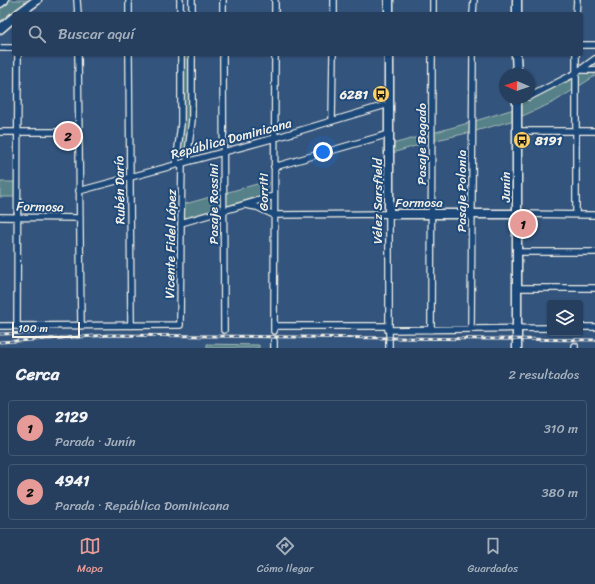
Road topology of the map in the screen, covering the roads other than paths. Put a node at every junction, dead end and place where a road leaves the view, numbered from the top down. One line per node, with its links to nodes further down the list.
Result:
1 (4, 0): 15 (main road)
2 (37, 0): 16 (main road)
3 (78, 0): 17 (street)
4 (129, 0): 18 (street)
5 (180, 0): 19 (street)
6 (192, 0): 20 (street)
7 (223, 0): 21 (street)
8 (275, 0): 22 (street)
9 (334, 0): 23 (street)
10 (389, 0): 24 (main road)
11 (433, 0): 25 (street)
12 (474, 0): 26 (street)
13 (517, 0): 27 (main road)
14 (576, 0): 28 (street)
15 (0, 3)
16 (21, 12)
17 (78, 12)
18 (129, 12)
19 (180, 12)
20 (192, 12)
21 (223, 12)
22 (275, 12)
23 (334, 12)
24 (389, 12)
25 (433, 12)
26 (474, 12)
27 (516, 12)
28 (576, 12)
29 (12, 20): 30 (main road)
30 (0, 29)
31 (595, 45): 32 (street)
32 (583, 46)
33 (0, 48): 34 (street)
34 (12, 48)
35 (18, 56): 60 (street)
36 (78, 56): 61 (street)
37 (129, 56): 68 (street, Rubén Darío)
38 (181, 56): 66 (street)
39 (192, 56): 65 (street, Vicente Fidel López)
40 (224, 56): 64 (street, Pasaje Rossini)
41 (275, 56): 63 (street, Gorriti)
42 (333, 56): 55 (street)
43 (389, 56): 53 (main road, Vélez Sarsfield)
44 (432, 56): 74 (street, Pasaje Bogado)
45 (473, 56): 75 (street, Pasaje Polonia)
46 (516, 56): 49 (main road)
47 (576, 56): 51 (street)
48 (595, 59): 51 (street)
49 (516, 68)
50 (595, 70): 51 (street)
51 (579, 72): 52 (street); 58 (street)
52 (535, 94)
53 (389, 104): 55 (street, República Dominicana); 62 (main road, Vélez Sarsfield)
54 (517, 104): 57 (main road, Junín)
55 (332, 121): 63 (street, República Dominicana)
56 (595, 130): 58 (street)
57 (517, 131): 58 (street); 76 (main road, Junín)
58 (576, 131): 77 (street)
59 (0, 132): 60 (street)
60 (18, 132): 61 (street); 81 (street)
61 (79, 132): 69 (street)
62 (389, 134): 67 (street); 73 (main road, Vélez Sarsfield)
63 (275, 138): 64 (street, República Dominicana); 67 (street, Gorriti)
64 (224, 152): 65 (street, República Dominicana); 72 (street, Pasaje Rossini)
65 (185, 162): 66 (street, República Dominicana); 83 (street, Vicente Fidel López)
66 (176, 164): 68 (street, República Dominicana)
67 (274, 167): 70 (street, Gorriti)
68 (130, 177): 69 (street, República Dominicana); 91 (street, Rubén Darío)
69 (79, 191): 82 (street)
70 (274, 196): 71 (street); 79 (street, Gorriti)
71 (245, 205): 72 (street); 79 (street, Formosa)
72 (224, 211): 83 (street); 98 (street, Pasaje Rossini)
73 (388, 214): 74 (main road, Formosa); 79 (street, Formosa); 94 (street, Vélez Sarsfield)
74 (432, 214): 75 (main road, Formosa); 99 (street, Pasaje Bogado)
75 (472, 214): 76 (main road, Formosa); 97 (street, Pasaje Polonia)
76 (517, 214): 77 (street, Formosa); 84 (main road, Junín)
77 (576, 214): 78 (street, Formosa)
78 (595, 214)
79 (274, 215): 94 (street, Gorriti)
80 (0, 217): 81 (street, Formosa)
81 (18, 217): 82 (street, Formosa); 89 (street)
82 (80, 218): 90 (street)
83 (180, 223): 91 (street, Vicente Fidel López)
84 (517, 252): 85 (street); 86 (main road, Junín)
85 (595, 252)
86 (518, 288): 87 (street); 95 (main road, Junín)
87 (595, 288)
88 (0, 326): 89 (street)
89 (17, 326): 90 (street)
90 (81, 326): 91 (street)
91 (132, 326)
92 (583, 327): 93 (street)
93 (595, 327)
94 (388, 328): 99 (street); 102 (street, Vélez Sarsfield)
95 (518, 328): 96 (street); 97 (street); 103 (main road, Junín)
96 (547, 328)
97 (471, 329): 99 (street)
98 (224, 330)
99 (431, 330)
100 (274, 341): 101 (street)
101 (274, 348)
102 (389, 348)
103 (517, 348)

